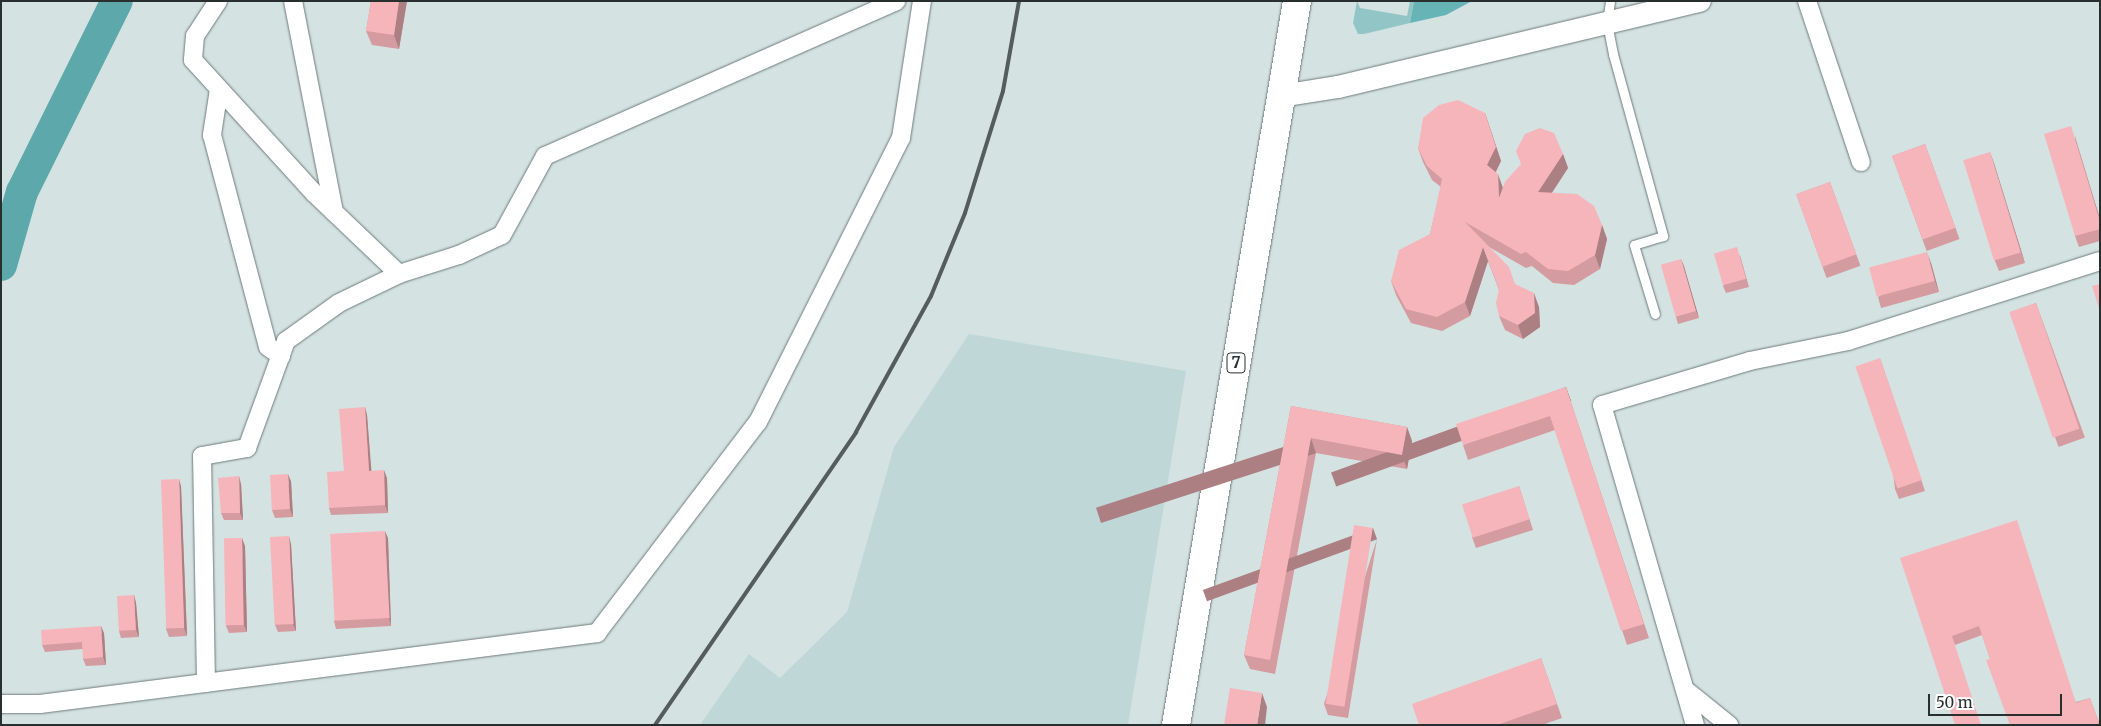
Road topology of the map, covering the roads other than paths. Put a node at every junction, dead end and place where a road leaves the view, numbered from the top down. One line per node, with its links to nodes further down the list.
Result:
1 (218, 1): 9 (street)
2 (293, 1): 12 (street)
3 (896, 1): 14 (street)
4 (922, 1): 17 (street)
5 (1297, 1): 10 (highway, 7)
6 (1700, 1): 8 (street)
7 (1807, 1): 11 (street)
8 (1609, 12): 10 (street); 15 (lane)
9 (219, 89): 12 (street); 16 (street)
10 (1281, 96): 20 (highway, 7)
11 (1861, 162)
12 (334, 212): 14 (street)
13 (2100, 261): 18 (street)
14 (399, 274): 16 (street)
15 (1656, 314)
16 (281, 356): 17 (street)
17 (206, 683): 19 (street)
18 (1688, 692): 21 (street); 22 (street)
19 (1, 704)
20 (1176, 725)
21 (1695, 725)
22 (1730, 725)

